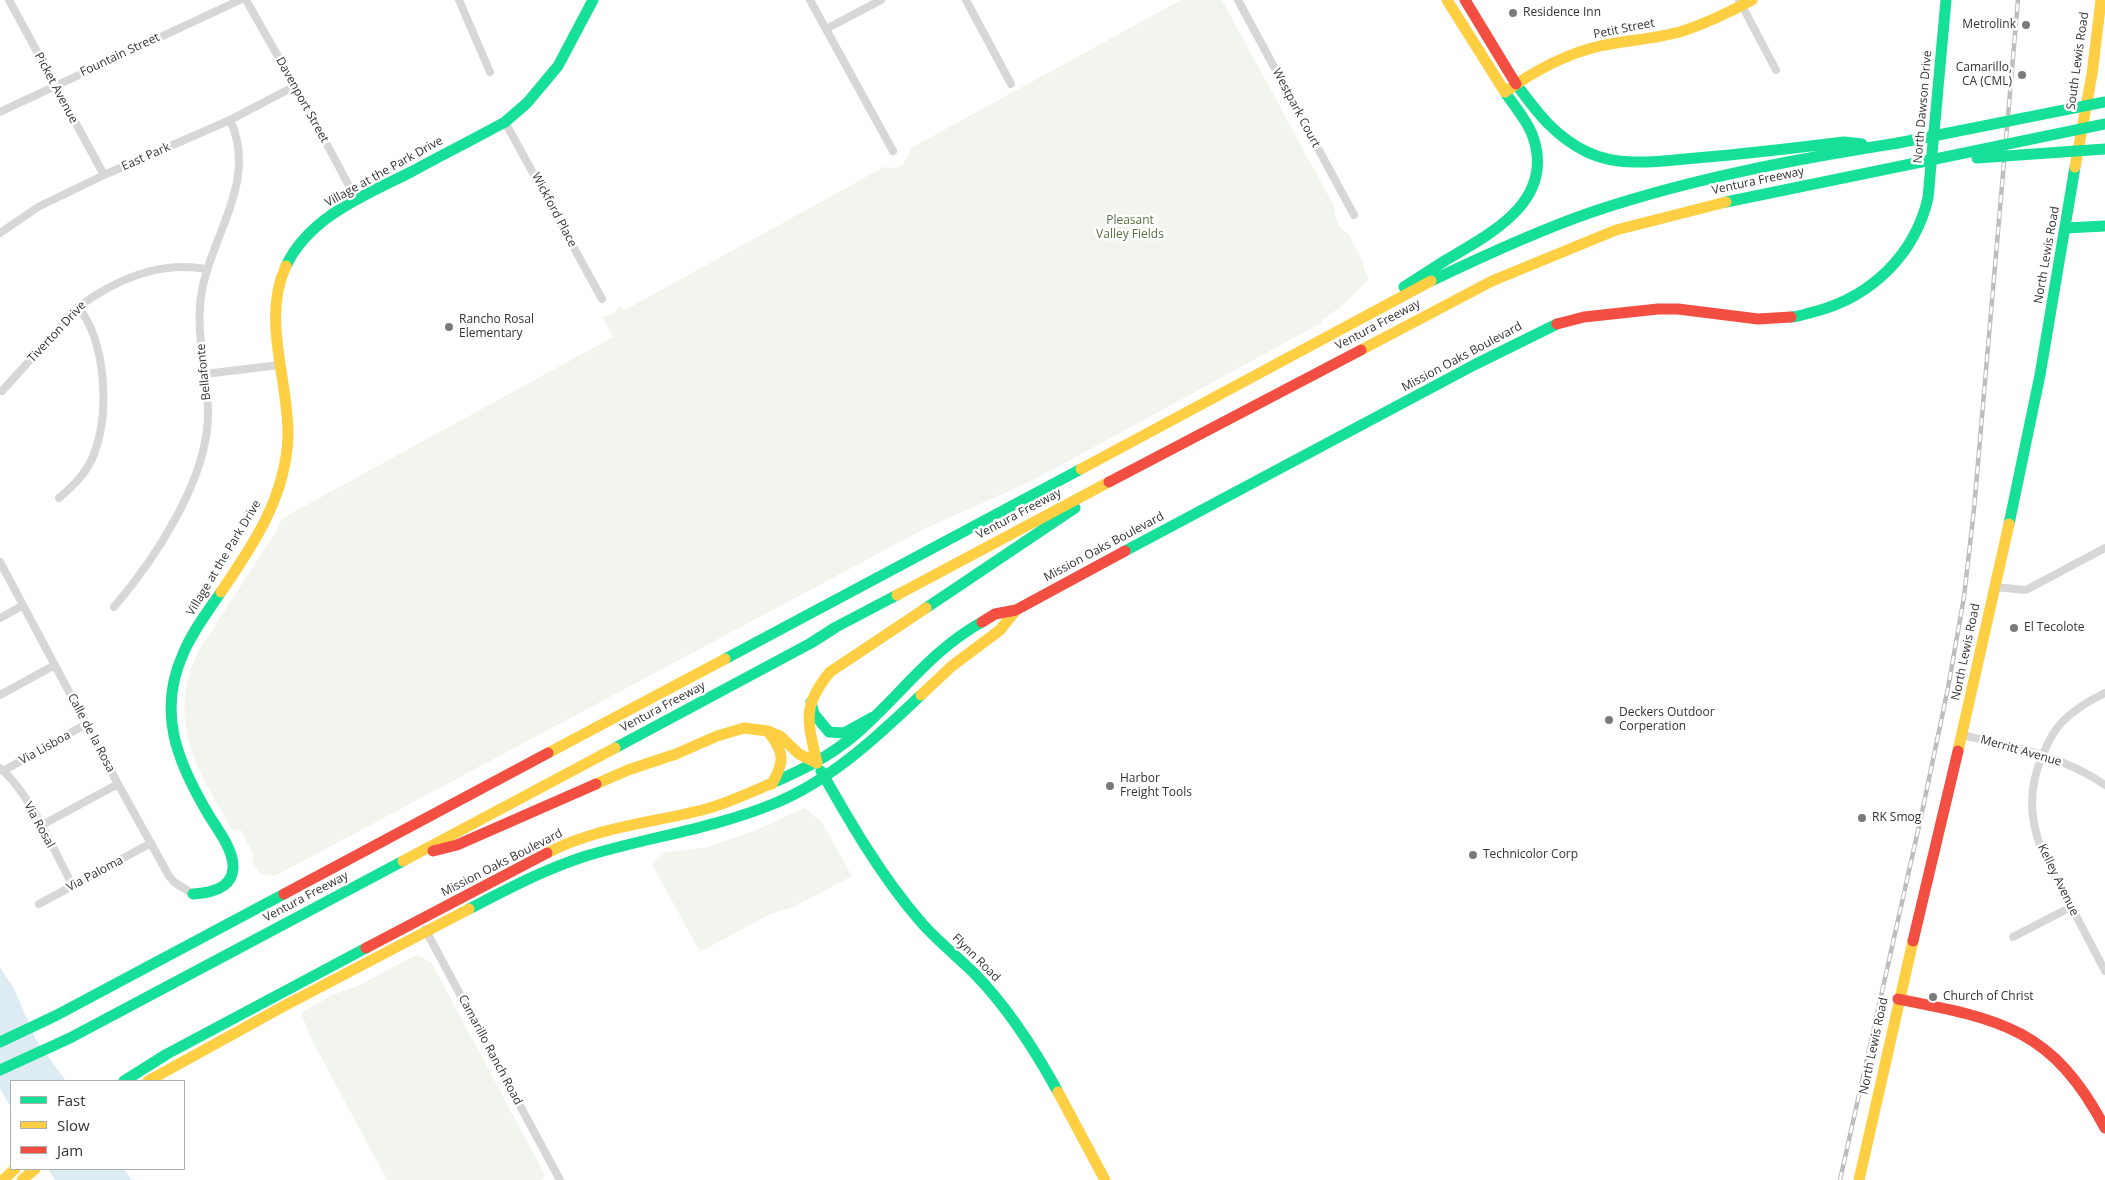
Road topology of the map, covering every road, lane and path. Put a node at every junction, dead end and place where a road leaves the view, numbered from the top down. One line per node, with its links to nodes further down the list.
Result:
1 (9, 0): 20 (street, Picket Avenue)
2 (240, 0): 20 (street, Fountain Street)
3 (246, 0): 21 (street, Davenport Street)
4 (459, 0): 17 (street)
5 (593, 0): 28 (main road, Village at the Park Drive)
6 (810, 0): 15 (street)
7 (881, 0): 15 (street)
8 (966, 0): 18 (street)
9 (1238, 0): 37 (street, Westpark Court)
10 (1447, 0): 22 (main road)
11 (1465, 0): 19 (main road)
12 (1946, 0): 38 (main road, North Dawson Drive)
13 (2101, 0): 30 (main road, South Lewis Road)
14 (1744, 2): 16 (street); 19 (main road, Petit Street)
15 (826, 30): 33 (street)
16 (1776, 70)
17 (490, 72)
18 (1011, 84)
19 (1516, 84): 22 (main road, Petit Street); 31 (main road)
20 (55, 85): 25 (street, Fountain Street); 35 (street, Picket Avenue)
21 (295, 86): 27 (street, East Park); 36 (street, Davenport Street)
22 (1505, 92): 45 (main road)
23 (2105, 94): 26 (main road, bridge)
24 (2105, 102): 26 (main road, Ventura Freeway, bridge)
25 (0, 112)
26 (2018, 118): 31 (main road, Ventura Freeway, bridge)
27 (230, 120): 35 (street, East Park); 42 (street, Bellafonte)
28 (505, 122): 36 (main road, Village at the Park Drive); 43 (street, Wickford Place)
29 (2105, 124): 34 (main road, Ventura Freeway, bridge)
30 (2082, 125): 40 (main road, North Lewis Road)
31 (1877, 146): 45 (main road, Ventura Freeway)
32 (2105, 149): 34 (main road, bridge)
33 (892, 151)
34 (1921, 162): 49 (main road, Ventura Freeway)
35 (104, 175): 41 (street, East Park)
36 (357, 202): 46 (main road, Village at the Park Drive)
37 (1354, 215)
38 (1924, 216): 56 (main road, Mission Oaks Boulevard)
39 (2105, 226): 40 (main road)
40 (2066, 228): 53 (main road, North Lewis Road)
41 (0, 232)
42 (206, 268): 44 (street, Tiverton Drive); 47 (street, Bellafonte)
43 (602, 300)
44 (78, 306): 48 (street, Tiverton Drive); 50 (street)
45 (1339, 330): 87 (main road, Ventura Freeway)
46 (279, 365): 47 (street); 77 (main road, Village at the Park Drive)
47 (205, 374): 55 (street, Bellafonte)
48 (2, 391)
49 (1136, 467): 61 (main road); 75 (main road, Ventura Freeway)
50 (59, 498)
51 (2105, 548): 53 (street)
52 (0, 562): 54 (street, Calle de la Rosa)
53 (1994, 587): 65 (main road, North Lewis Road)
54 (22, 606): 57 (street); 58 (street, Calle de la Rosa)
55 (114, 607)
56 (1016, 610): 62 (main road, Mission Oaks Boulevard); 69 (main road, Mission Oaks Boulevard)
57 (0, 618)
58 (55, 665): 60 (street); 63 (street, Calle de la Rosa)
59 (2105, 692): 66 (street, Kelley Avenue)
60 (0, 695)
61 (810, 699): 62 (main road); 67 (main road, Flynn Road)
62 (874, 717): 67 (main road, Mission Oaks Boulevard)
63 (86, 724): 68 (street, Via Lisboa); 70 (street, Calle de la Rosa)
64 (768, 731): 67 (main road); 71 (main road); 75 (main road)
65 (1962, 735): 66 (street, Merritt Avenue); 85 (main road, North Lewis Road)
66 (2042, 756): 72 (street, Merritt Avenue); 79 (street, Kelley Avenue)
67 (817, 763): 69 (main road, Flynn Road); 71 (main road, Mission Oaks Boulevard)
68 (1, 770): 73 (street, Via Rosal)
69 (824, 776): 81 (main road, Mission Oaks Boulevard); 97 (main road, Flynn Road)
70 (118, 784): 73 (street); 74 (street, Calle de la Rosa)
71 (772, 784): 80 (main road, Mission Oaks Boulevard)
72 (2105, 785)
73 (40, 826): 76 (street, Via Rosal)
74 (151, 844): 76 (street, Via Paloma); 77 (street, Calle de la Rosa)
75 (411, 857): 88 (main road, Ventura Freeway)
76 (73, 886): 78 (street, Via Paloma)
77 (193, 894)
78 (39, 904)
79 (2071, 907): 82 (street); 84 (street, Kelley Avenue)
80 (420, 920): 81 (street, Camarillo Ranch Road); 83 (main road, Mission Oaks Boulevard)
81 (426, 932): 86 (main road, Mission Oaks Boulevard); 96 (street, Camarillo Ranch Road)
82 (2013, 937)
83 (354, 955): 86 (main road); 89 (main road, Mission Oaks Boulevard)
84 (2105, 971)
85 (1898, 999): 91 (main road); 98 (main road, North Lewis Road)
86 (284, 1006): 90 (main road, Mission Oaks Boulevard)
87 (0, 1042)
88 (0, 1070)
89 (126, 1080)
90 (150, 1080)
91 (2105, 1128)
92 (14, 1170): 95 (main road)
93 (33, 1170): 94 (main road)
94 (23, 1179)
95 (3, 1180)
96 (560, 1180)
97 (1105, 1180)
98 (1859, 1180)

